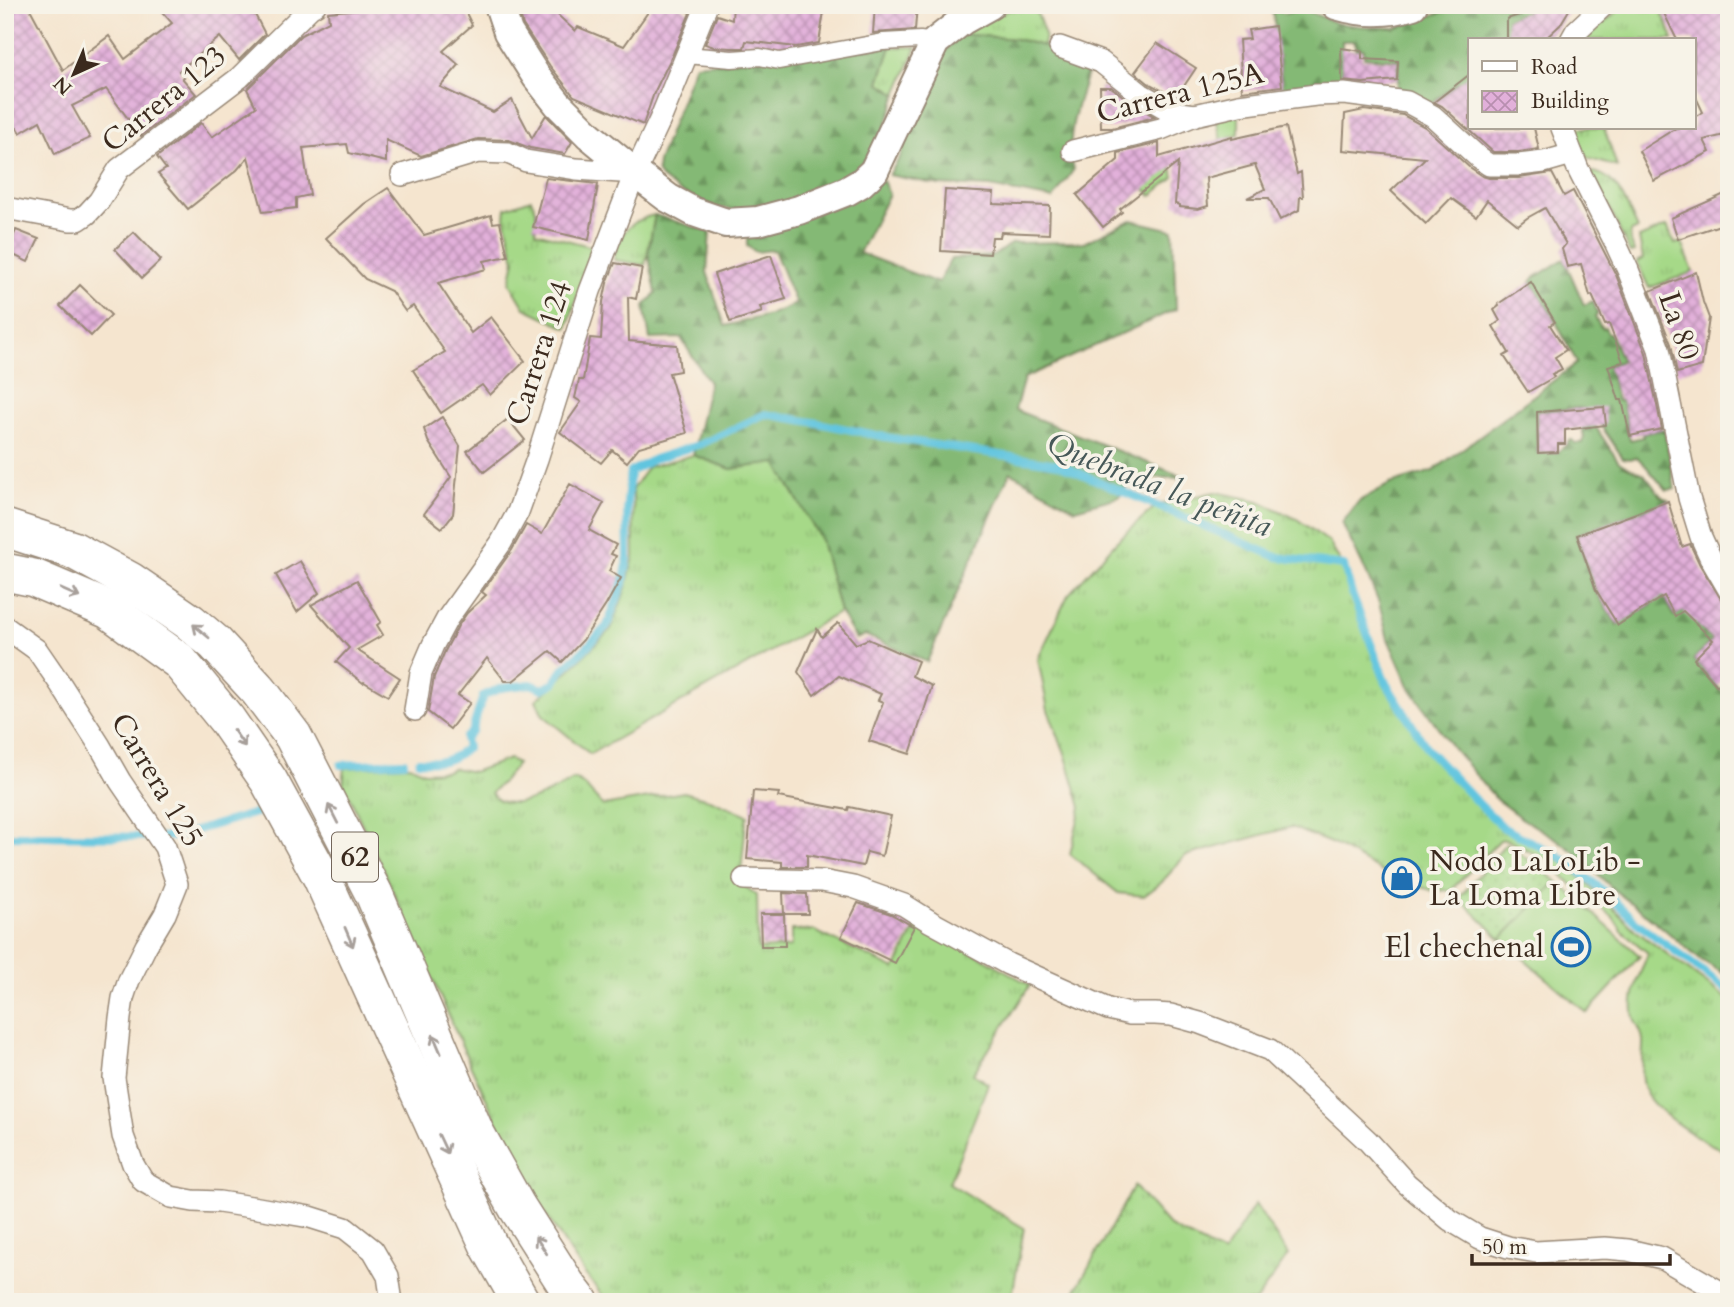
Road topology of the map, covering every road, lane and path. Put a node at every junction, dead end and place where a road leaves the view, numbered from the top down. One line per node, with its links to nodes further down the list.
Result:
1 (315, 5): 18 (street, Carrera 123)
2 (499, 5): 16 (street)
3 (707, 5): 11 (street, Carrera 124)
4 (990, 5): 9 (street)
5 (1336, 5): 6 (street)
6 (1413, 5)
7 (1604, 5): 8 (street)
8 (1572, 38)
9 (935, 42): 11 (street); 16 (street)
10 (1060, 47): 12 (street)
11 (686, 55): 16 (street, Carrera 124)
12 (1195, 115): 14 (street, Carrera 125A); 15 (street, Carrera 125A)
13 (1563, 130): 15 (street, La 80)
14 (1073, 151)
15 (1572, 155): 21 (street, La 80)
16 (635, 173): 17 (street); 23 (street, Carrera 124)
17 (402, 175)
18 (5, 208)
19 (5, 528): 28 (highway, 62, one-way to 19)
20 (5, 572): 27 (highway, 62, one-way to 27)
21 (1729, 590)
22 (5, 627): 26 (street, Carrera 125)
23 (415, 710)
24 (744, 878): 25 (street)
25 (1729, 1297)
26 (392, 1302)
27 (521, 1302)
28 (580, 1302)

